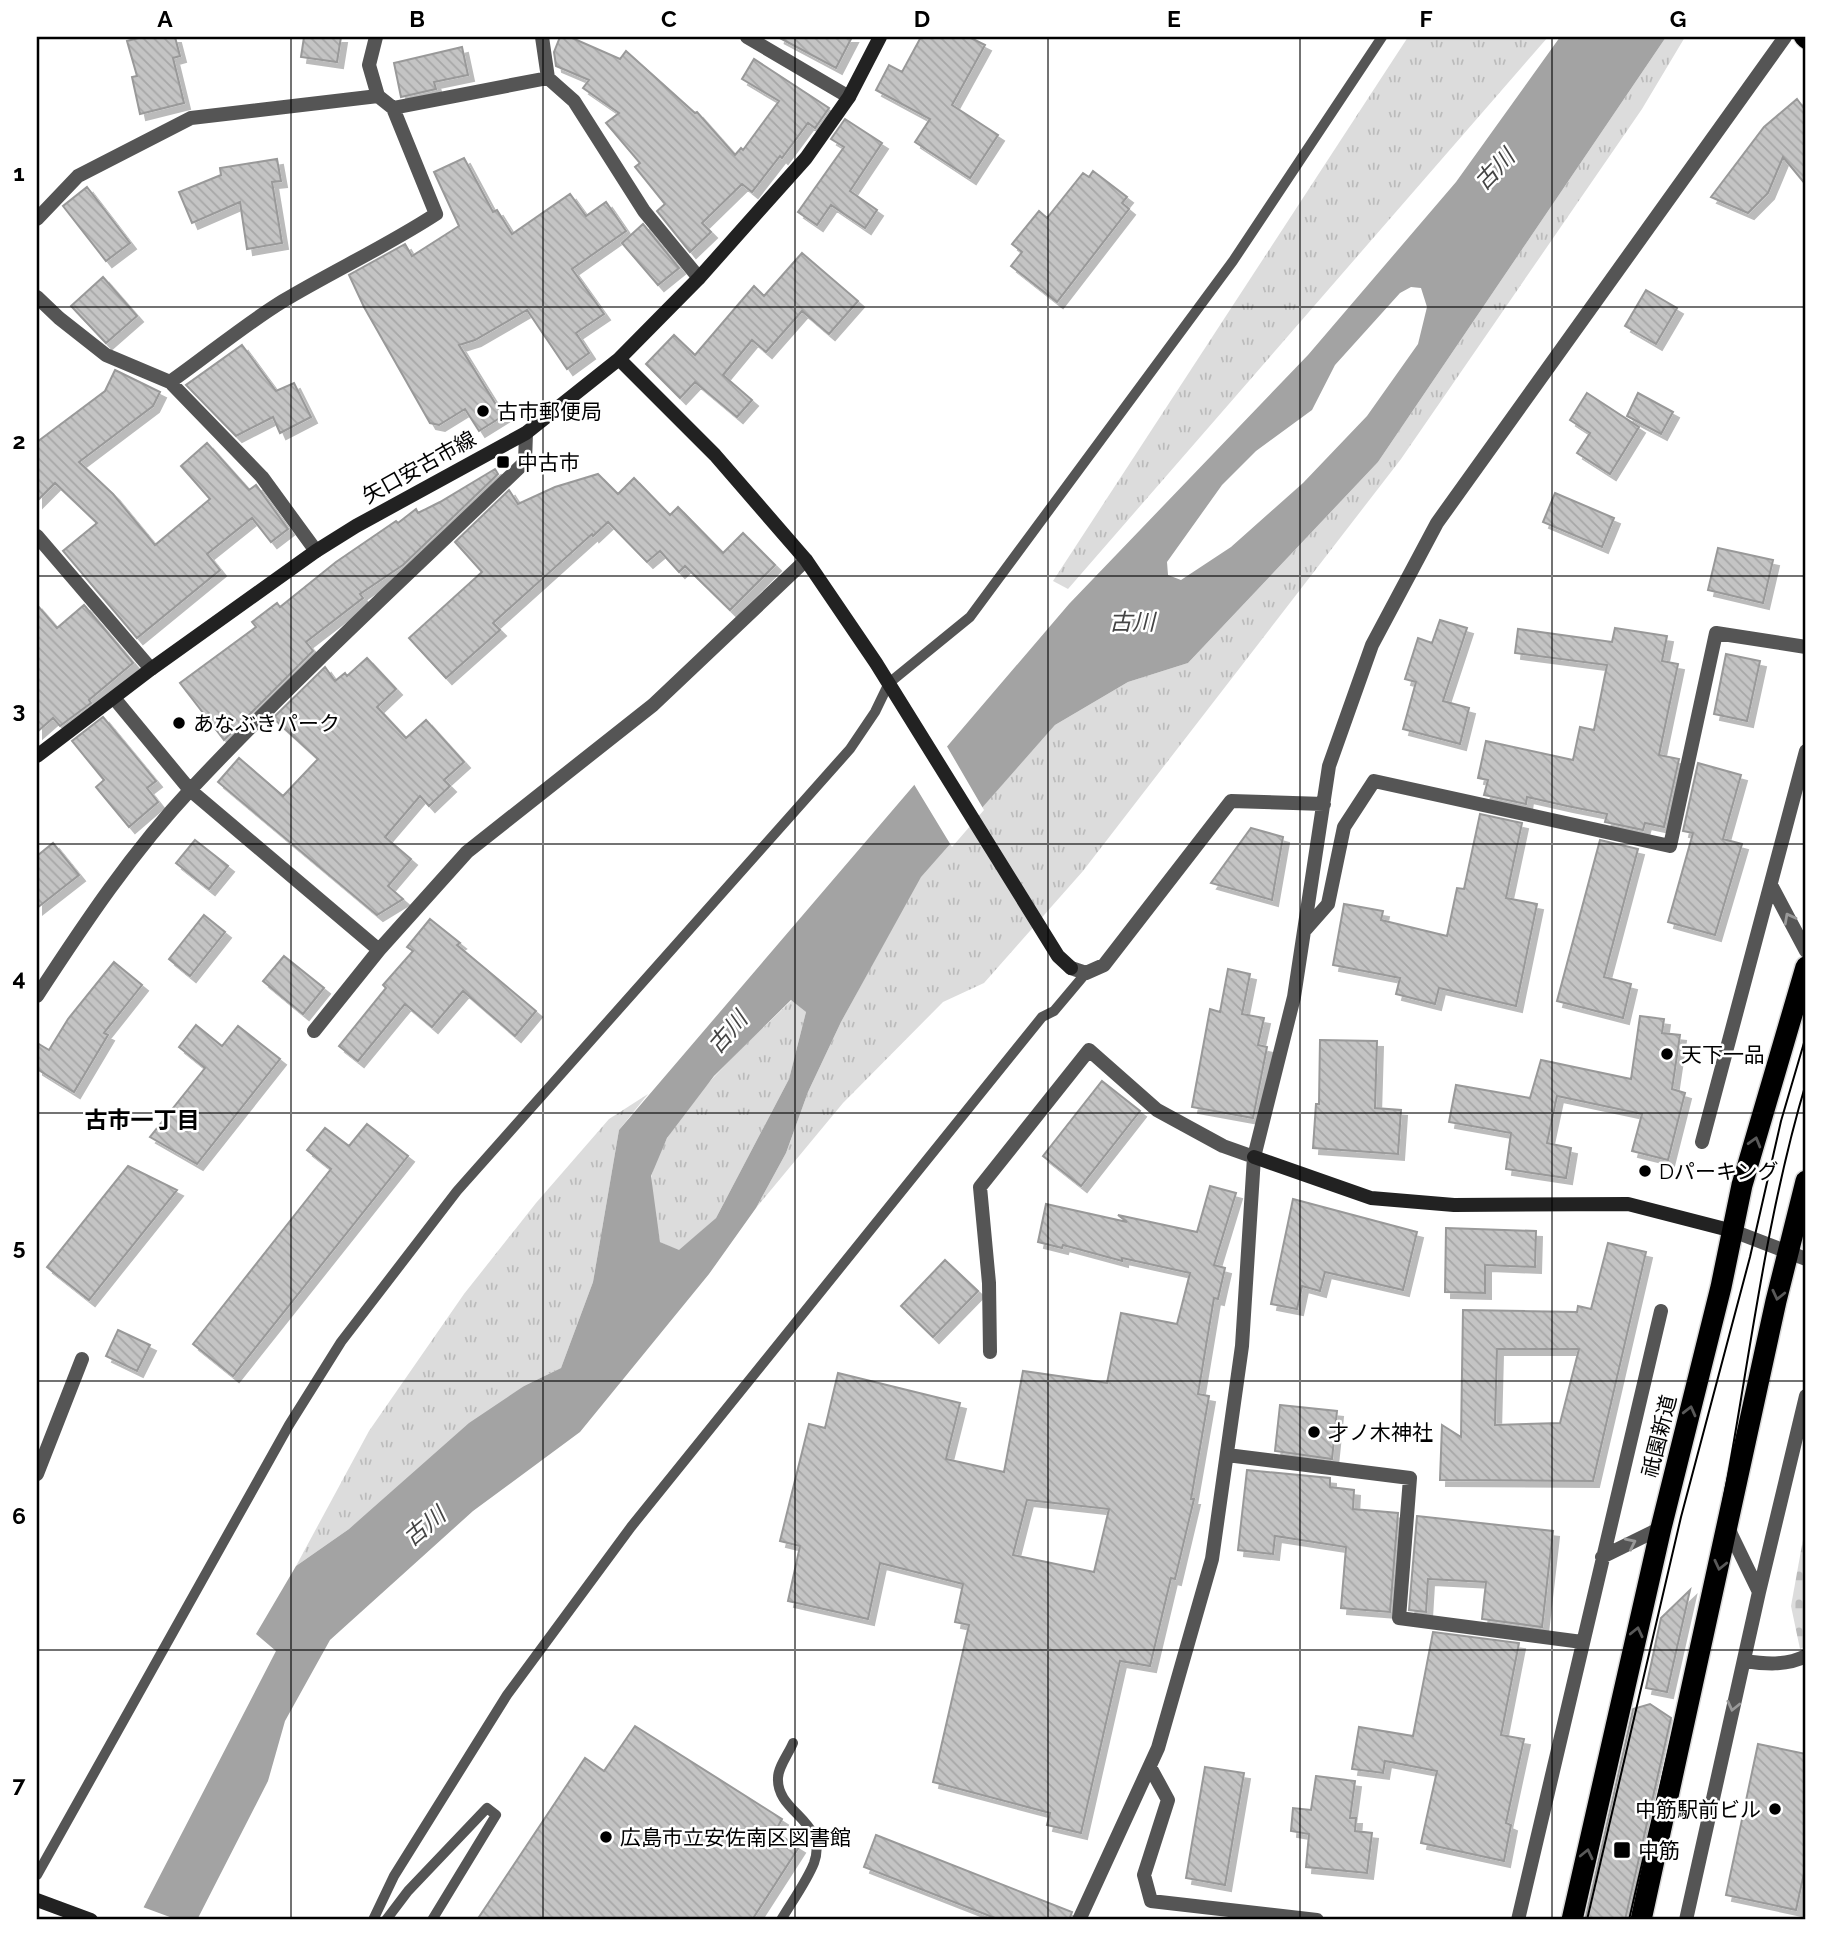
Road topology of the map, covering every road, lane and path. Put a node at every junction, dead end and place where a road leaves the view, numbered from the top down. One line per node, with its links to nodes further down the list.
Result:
1 (376, 37): 8 (street)
2 (542, 37): 7 (street)
3 (747, 37): 9 (street)
4 (880, 37): 9 (street, 矢口安古市線)
5 (1382, 37): 22 (lane)
6 (1785, 37): 27 (street)
7 (548, 78): 10 (street); 12 (street)
8 (378, 96): 10 (street); 11 (street)
9 (849, 97): 12 (street, 矢口安古市線)
10 (393, 108): 15 (street)
11 (37, 219)
12 (699, 278): 14 (street, 矢口安古市線)
13 (37, 297): 15 (street)
14 (619, 359): 16 (street, 矢口安古市線); 19 (street)
15 (170, 382): 18 (street)
16 (526, 433): 18 (street, 矢口安古市線); 26 (street)
17 (37, 536): 21 (street)
18 (316, 551): 21 (street, 矢口安古市線)
19 (806, 560): 22 (street); 30 (street)
20 (1806, 647): 29 (street)
21 (151, 669): 23 (street, 矢口安古市線)
22 (889, 683): 33 (street); 56 (lane)
23 (114, 698): 25 (street, 矢口安古市線); 26 (street)
24 (1806, 751): 28 (street)
25 (37, 756)
26 (190, 790): 30 (street); 34 (street)
27 (1324, 804): 29 (street); 33 (street)
28 (1771, 885): 31 (street, one-way to 28); 36 (street)
29 (1305, 930): 37 (street)
30 (379, 950): 35 (street)
31 (1806, 951)
32 (1806, 967): 39 (highway, 祇園新道, one-way to 32)
33 (1086, 973): 59 (lane)
34 (37, 996)
35 (314, 1031)
36 (1702, 1142)
37 (1254, 1157): 39 (street); 42 (street); 45 (street)
38 (1806, 1181): 40 (highway)
39 (1732, 1231): 40 (street); 47 (highway, 祇園新道, one-way to 39)
40 (1797, 1255): 48 (highway, one-way to 48)
41 (1661, 1311): 49 (street)
42 (990, 1352)
43 (82, 1359): 46 (street)
44 (1806, 1396): 50 (street)
45 (1227, 1455): 51 (street); 55 (street)
46 (37, 1474)
47 (1661, 1528): 49 (street, one-way to 47); 66 (highway, 祇園新道, one-way to 47)
48 (1728, 1528): 50 (street); 67 (highway, one-way to 67)
49 (1602, 1557): 51 (street)
50 (1759, 1592): 52 (street)
51 (1582, 1642): 65 (street)
52 (1744, 1661): 53 (street); 68 (street, one-way to 68)
53 (1803, 1662)
54 (793, 1743): 62 (lane)
55 (1150, 1767): 63 (street); 64 (street)
56 (37, 1875)
57 (37, 1900): 58 (street)
58 (91, 1920)
59 (373, 1920)
60 (386, 1920): 61 (lane)
61 (432, 1920)
62 (780, 1920)
63 (1079, 1920)
64 (1317, 1920)
65 (1518, 1920)
66 (1572, 1920)
67 (1641, 1920)
68 (1686, 1920)

